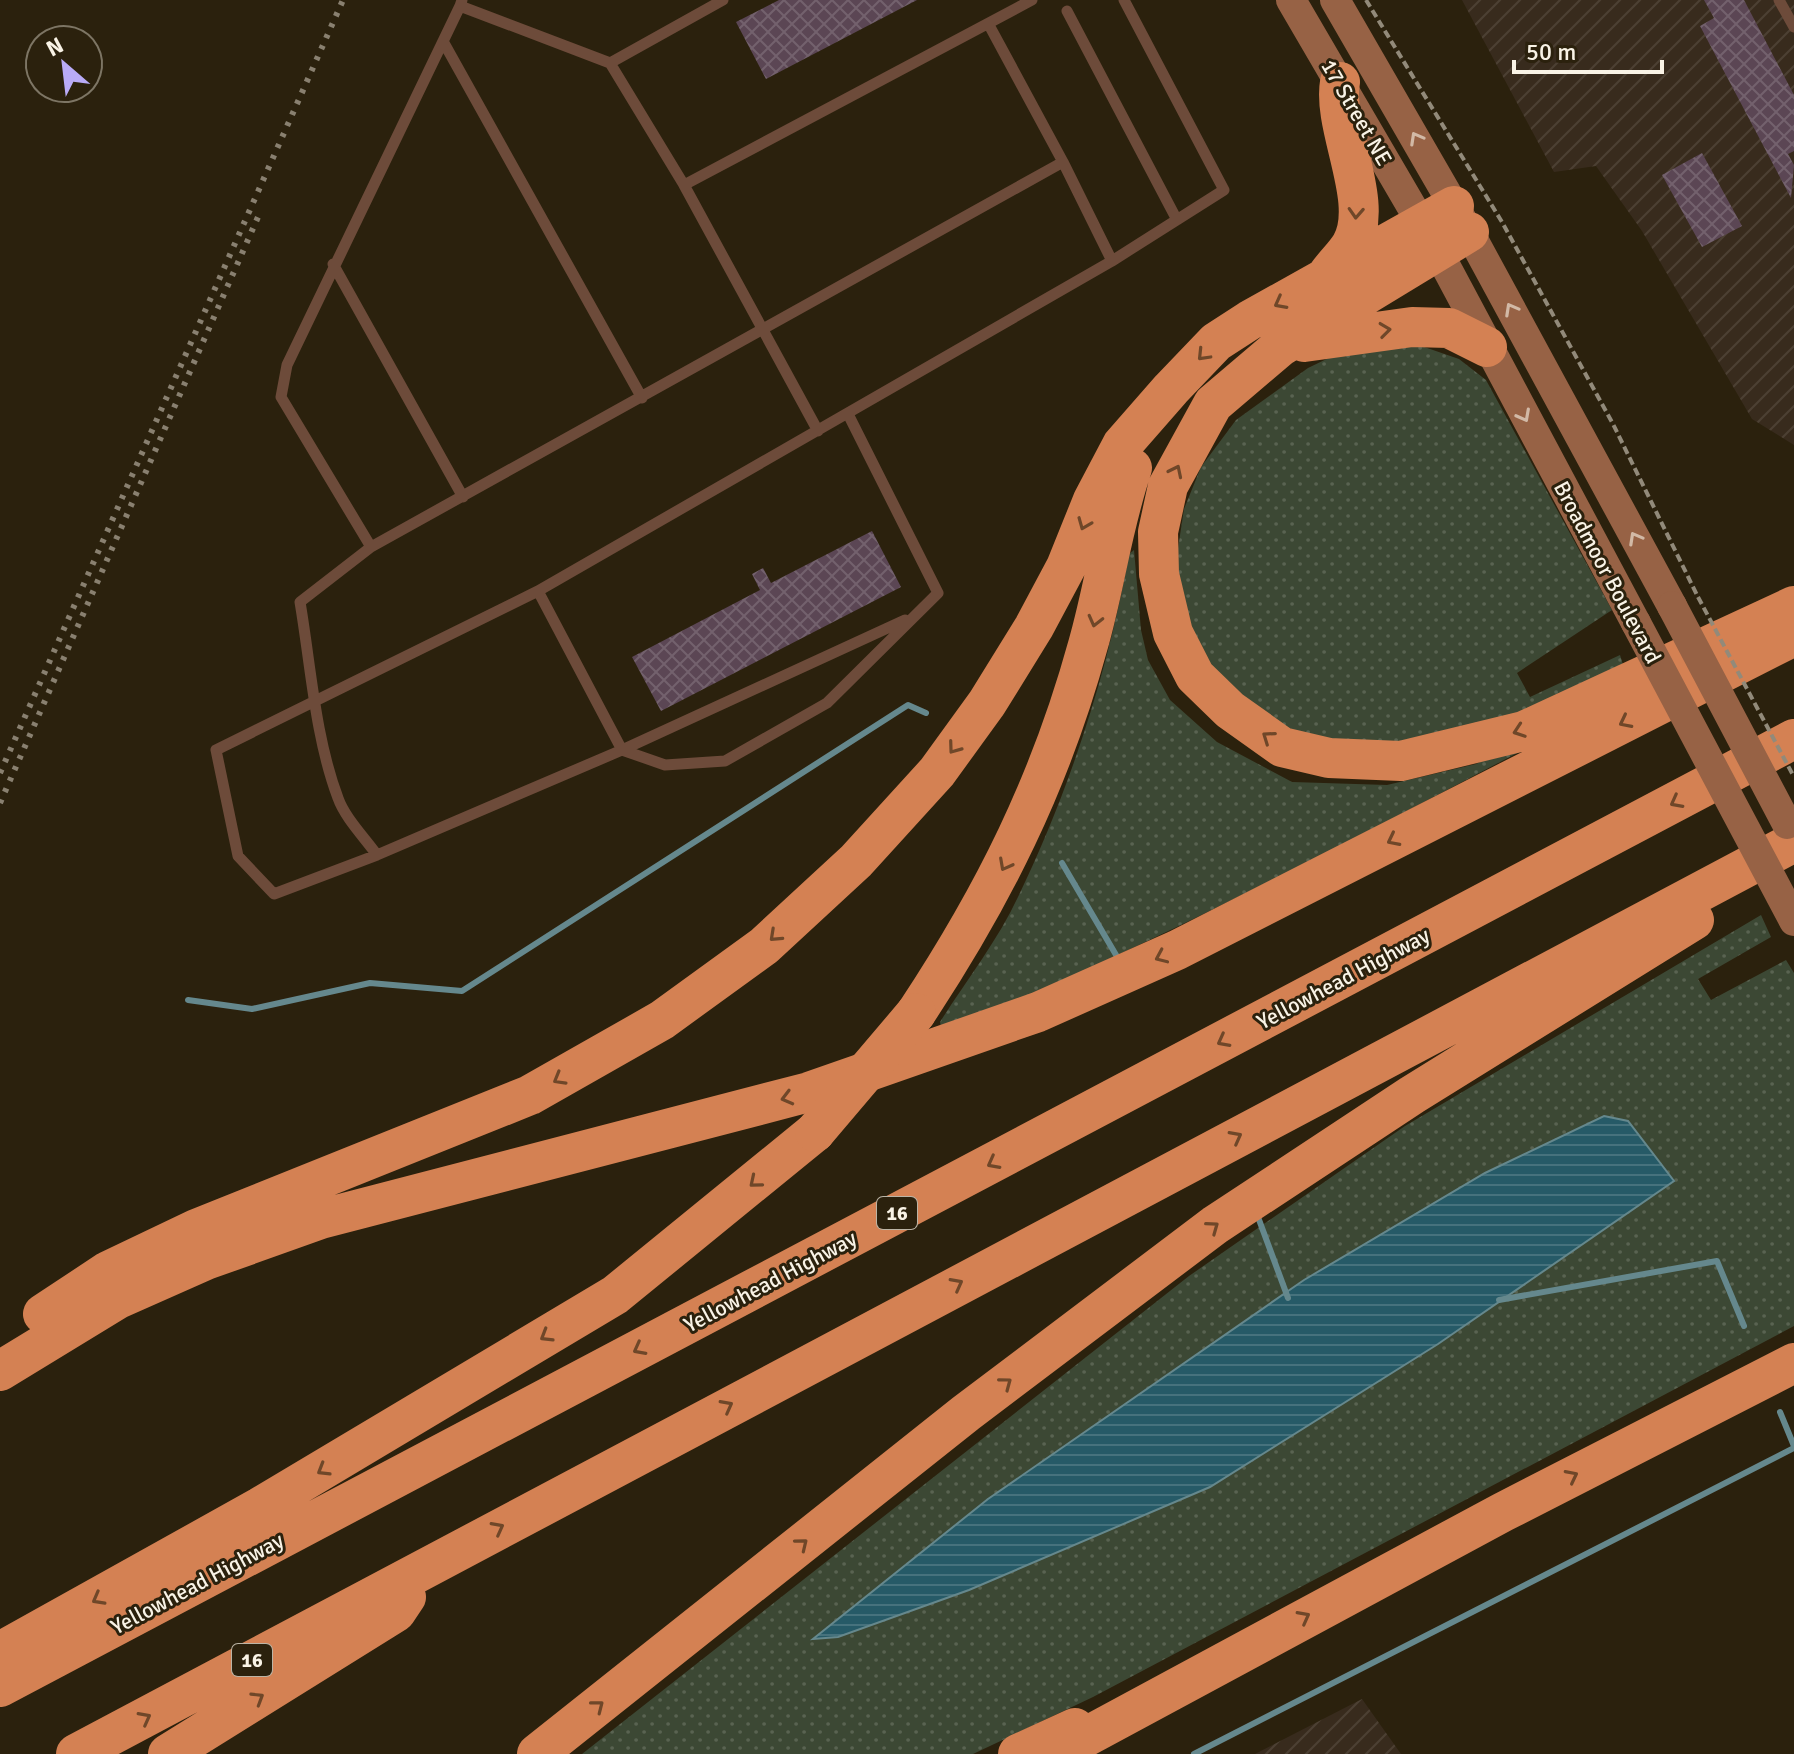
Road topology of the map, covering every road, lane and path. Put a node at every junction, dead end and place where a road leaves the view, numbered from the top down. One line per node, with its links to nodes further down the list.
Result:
1 (723, 0): 13 (lane)
2 (1032, 0): 10 (lane)
3 (1124, 0): 17 (lane)
4 (1291, 0): 14 (main road, 17 Street NE)
5 (1335, 0): 18 (main road, 17 Street NE, one-way to 5)
6 (1366, 0): 32 (path)
7 (1779, 0): 11 (lane)
8 (461, 3): 12 (lane); 13 (lane)
9 (1067, 11): 17 (lane)
10 (989, 25): 15 (lane); 16 (lane)
11 (1794, 27)
12 (444, 43): 20 (lane); 26 (lane)
13 (610, 63): 16 (lane)
14 (1340, 82): 18 (main road, 17 Street NE); 21 (highway, one-way to 21)
15 (1063, 162): 19 (lane); 22 (lane)
16 (684, 185): 22 (lane)
17 (1177, 220): 19 (lane)
18 (1445, 228): 21 (highway); 23 (highway); 24 (main road, Broadmoor Boulevard); 32 (main road, Broadmoor Boulevard, one-way to 18)
19 (1112, 261): 27 (lane)
20 (333, 264): 29 (lane); 30 (lane)
21 (1322, 281): 25 (highway, one-way to 25)
22 (763, 331): 26 (lane); 28 (lane)
23 (1280, 347): 24 (highway, one-way to 24); 33 (highway, one-way to 23)
24 (1487, 347): 42 (main road, Broadmoor Boulevard, one-way to 42, bridge)
25 (1171, 389): 43 (highway, one-way to 43); 47 (highway, one-way to 47, bridge)
26 (642, 398): 29 (lane)
27 (848, 414): 28 (lane); 34 (lane)
28 (818, 431): 31 (lane)
29 (463, 497): 30 (lane)
30 (371, 547): 36 (lane)
31 (538, 591): 36 (lane); 38 (lane)
32 (1685, 602): 39 (path, bridge); 40 (main road, Broadmoor Boulevard, bridge)
33 (1794, 606)
34 (910, 618): 38 (lane); 38 (lane)
35 (1794, 636): 45 (highway, one-way to 45)
36 (317, 701): 41 (lane); 41 (lane)
37 (1794, 739): 49 (highway, Yellowhead Highway / 16, one-way to 49)
38 (622, 750): 41 (lane)
39 (1794, 777)
40 (1794, 843): 46 (highway, 16, one-way to 40); 52 (highway, one-way to 40)
41 (377, 855)
42 (1794, 921)
43 (0, 1343)
44 (1794, 1363): 48 (highway, one-way to 44)
45 (0, 1371)
46 (429, 1565): 50 (highway, 16, one-way to 46); 51 (highway, one-way to 46)
47 (0, 1652)
48 (1235, 1653): 53 (highway); 54 (highway)
49 (0, 1687)
50 (76, 1754)
51 (168, 1754)
52 (537, 1754)
53 (1018, 1754)
54 (1054, 1754)

